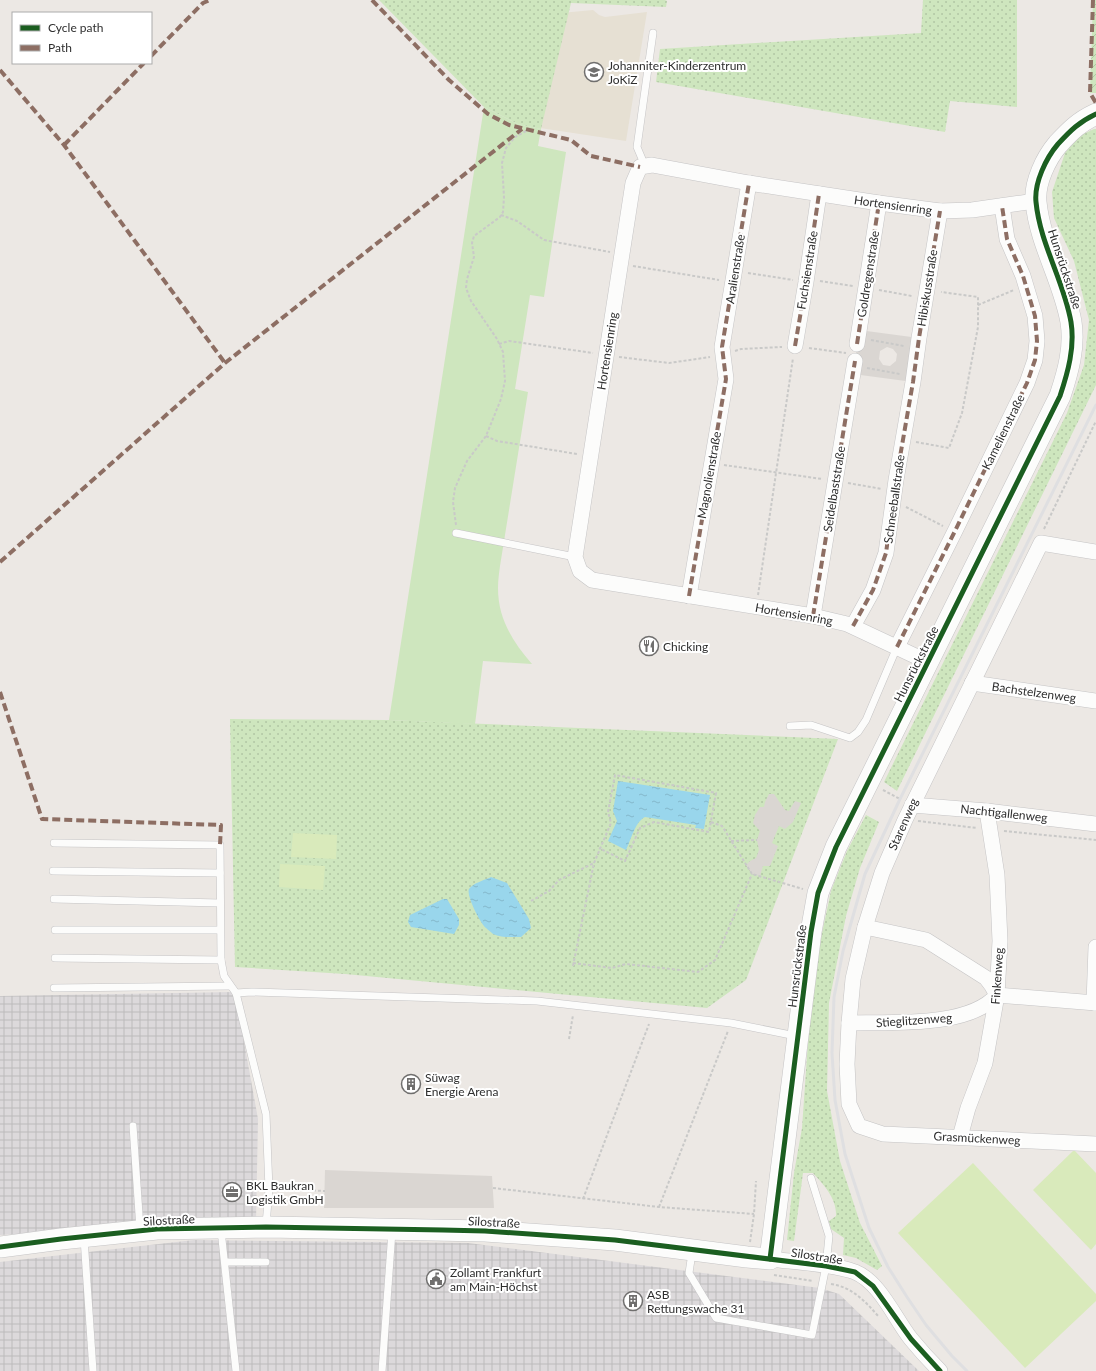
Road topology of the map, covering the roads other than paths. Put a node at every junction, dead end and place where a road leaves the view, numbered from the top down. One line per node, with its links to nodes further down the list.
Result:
1 (653, 33): 3 (lane)
2 (1096, 114): 6 (main road, Hunsrückstraße)
3 (645, 166): 4 (street, Hortensienring); 16 (street, Hortensienring)
4 (749, 183): 5 (street, Hortensienring); 12 (street, Aralienstraße)
5 (819, 194): 7 (street, Hortensienring); 10 (street, Fuchsienstraße)
6 (1035, 201): 8 (street, Hortensienring); 21 (main road, Hunsrückstraße)
7 (879, 203): 9 (street, Hortensienring); 11 (street, Goldregenstraße)
8 (1002, 206): 9 (street, Hortensienring); 20 (street, Kamelienstraße)
9 (940, 211): 13 (street, Hibiskusstraße)
10 (795, 346)
11 (854, 352): 18 (street, Seidelbaststraße)
12 (722, 355): 17 (street, Magnolienstraße)
13 (915, 371): 19 (street, Schneeballstraße)
14 (456, 533): 16 (lane)
15 (1096, 552): 22 (street, Starenweg)
16 (575, 557): 17 (street, Hortensienring)
17 (689, 596): 18 (street, Hortensienring)
18 (813, 616): 19 (street, Hortensienring)
19 (853, 626): 20 (street, Hortensienring)
20 (897, 647): 21 (street, Hortensienring); 24 (lane)
21 (928, 662): 45 (main road, Hunsrückstraße)
22 (972, 682): 23 (street, Bachstelzenweg); 25 (street, Starenweg)
23 (1096, 701)
24 (790, 726)
25 (912, 805): 26 (street, Nachtigallenweg); 33 (street, Starenweg)
26 (987, 811): 27 (street, Nachtigallenweg); 42 (street, Finkenweg)
27 (1096, 824)
28 (54, 843): 30 (lane)
29 (53, 871): 30 (lane)
30 (220, 873): 32 (lane)
31 (54, 899): 32 (lane)
32 (220, 903): 35 (lane)
33 (865, 928): 42 (street); 44 (street, Starenweg)
34 (54, 930): 35 (lane)
35 (220, 930): 38 (lane)
36 (1096, 947): 43 (street)
37 (55, 958): 38 (lane)
38 (220, 960): 39 (lane)
39 (230, 986): 40 (lane); 41 (lane)
40 (54, 988)
41 (236, 993): 45 (lane); 51 (lane)
42 (997, 995): 43 (street); 44 (street, Stieglitzenweg); 48 (street, Finkenweg)
43 (1095, 1003)
44 (849, 1023): 47 (street, Starenweg)
45 (798, 1037): 61 (main road, Hunsrückstraße)
46 (133, 1126): 54 (lane)
47 (859, 1126): 48 (street, Grasmückenweg)
48 (960, 1137): 49 (street, Grasmückenweg)
49 (1096, 1144)
50 (811, 1178): 60 (lane)
51 (266, 1227): 52 (main road, Silostraße); 53 (main road, Silostraße)
52 (221, 1228): 54 (main road, Silostraße); 58 (lane)
53 (392, 1229): 57 (main road, Silostraße); 64 (lane)
54 (141, 1231): 55 (main road, Silostraße)
55 (84, 1236): 56 (main road, Silostraße); 62 (lane)
56 (0, 1246)
57 (692, 1250): 60 (lane); 61 (main road, Silostraße)
58 (226, 1262): 59 (lane); 63 (lane)
59 (266, 1262)
60 (826, 1266): 61 (street, Silostraße); 65 (street, Silostraße)
61 (770, 1267)
62 (92, 1371)
63 (236, 1371)
64 (382, 1371)
65 (940, 1371)

